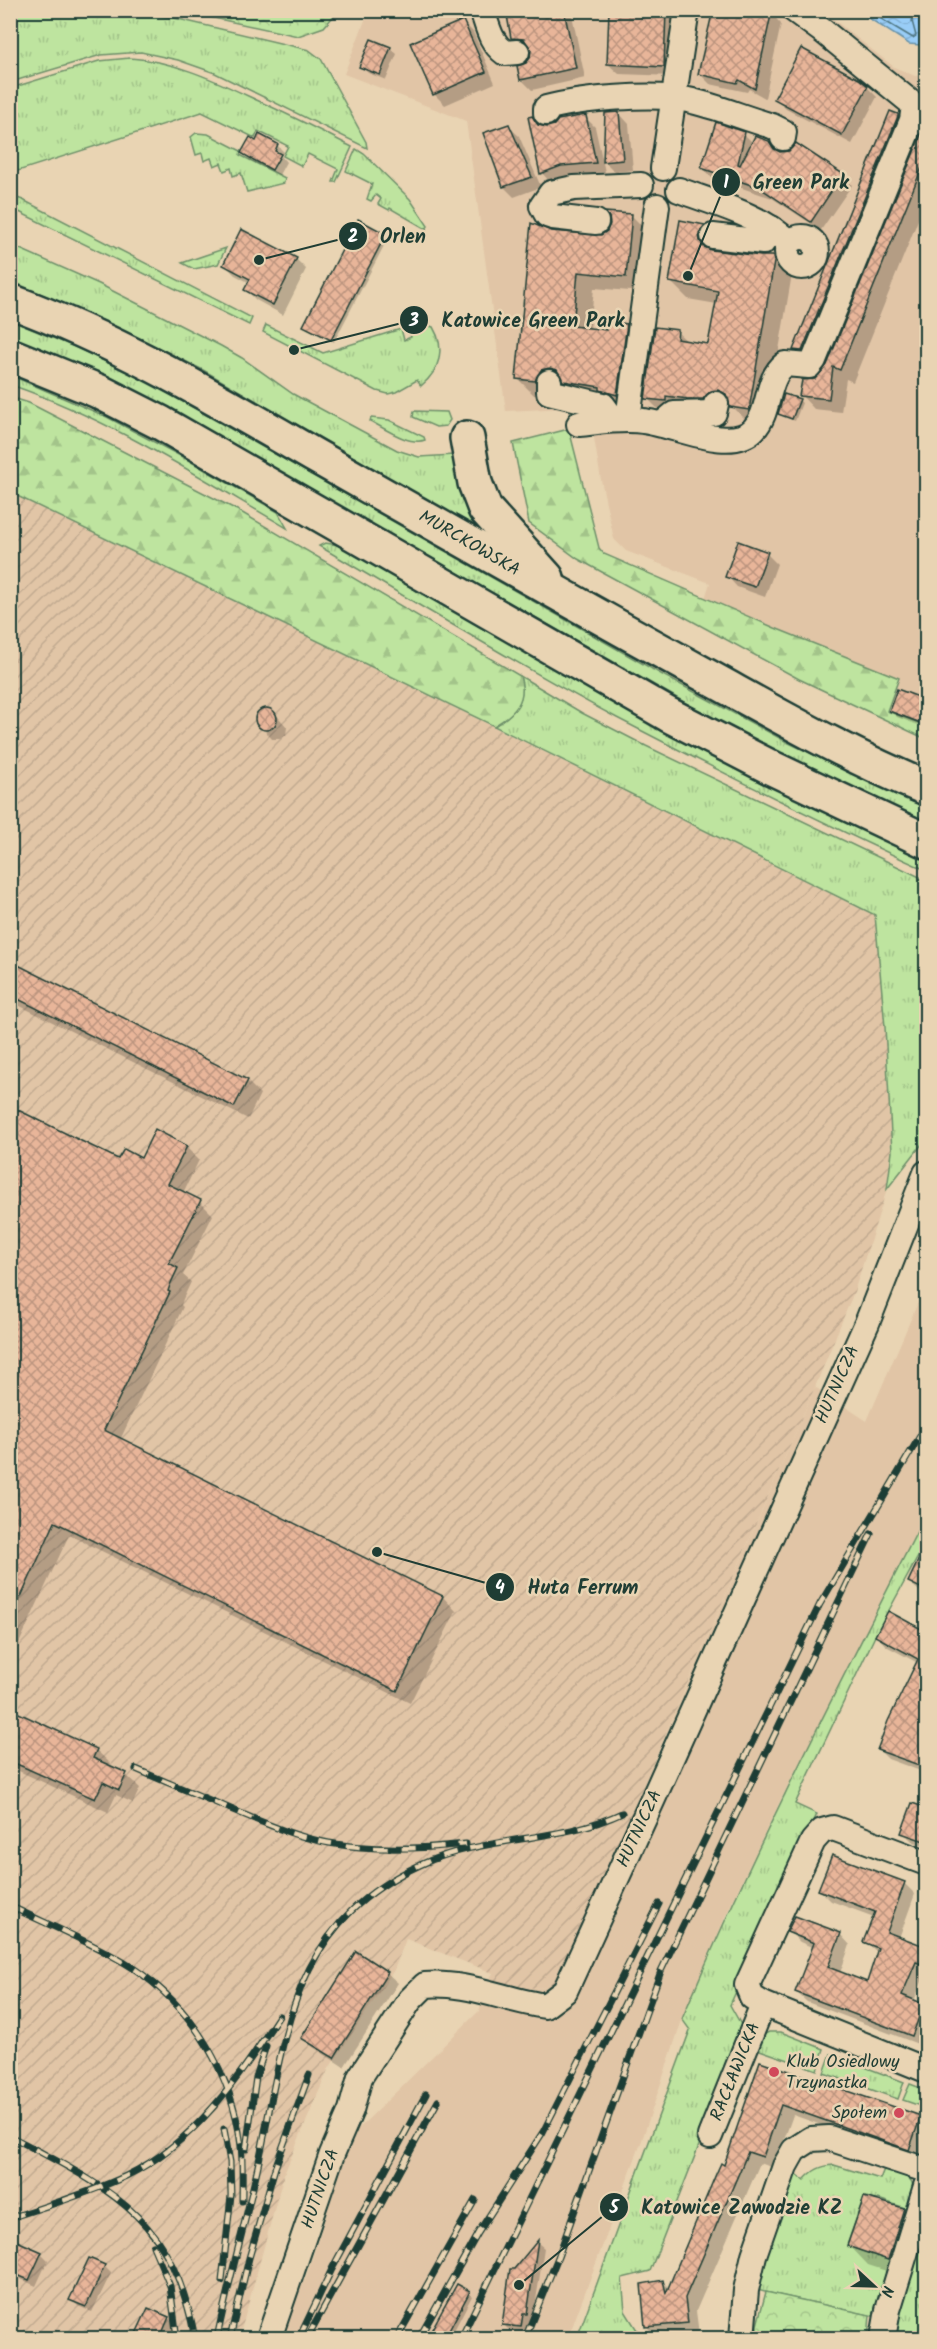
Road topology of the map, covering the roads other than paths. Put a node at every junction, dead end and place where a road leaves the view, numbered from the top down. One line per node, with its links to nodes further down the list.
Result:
1 (482, 10): 4 (street)
2 (687, 10): 5 (street)
3 (794, 10): 15 (street)
4 (517, 52)
5 (675, 98): 6 (street); 7 (street); 8 (street)
6 (546, 113)
7 (783, 138)
8 (663, 168): 9 (street); 10 (street)
9 (641, 184): 11 (street); 12 (street)
10 (679, 190): 11 (street); 14 (street)
11 (657, 206): 20 (street)
12 (596, 222)
13 (712, 236): 14 (street)
14 (780, 236): 15 (street)
15 (854, 262): 22 (street)
16 (10, 301): 24 (highway, MURCKOWSKA)
17 (10, 355): 26 (highway)
18 (549, 382): 20 (street)
19 (716, 404): 22 (street)
20 (621, 420): 21 (street); 22 (street)
21 (579, 424)
22 (662, 424)
23 (467, 438): 24 (highway)
24 (564, 598): 25 (highway, MURCKOWSKA)
25 (927, 788)
26 (927, 841)
27 (927, 1173): 34 (street, HUTNICZA)
28 (927, 1863): 29 (street)
29 (763, 2004): 30 (street, RACŁAWICKA); 31 (street, RACŁAWICKA)
30 (927, 2070)
31 (710, 2136)
32 (927, 2170): 35 (street)
33 (927, 2186): 36 (street)
34 (269, 2338)
35 (742, 2338)
36 (883, 2338)

